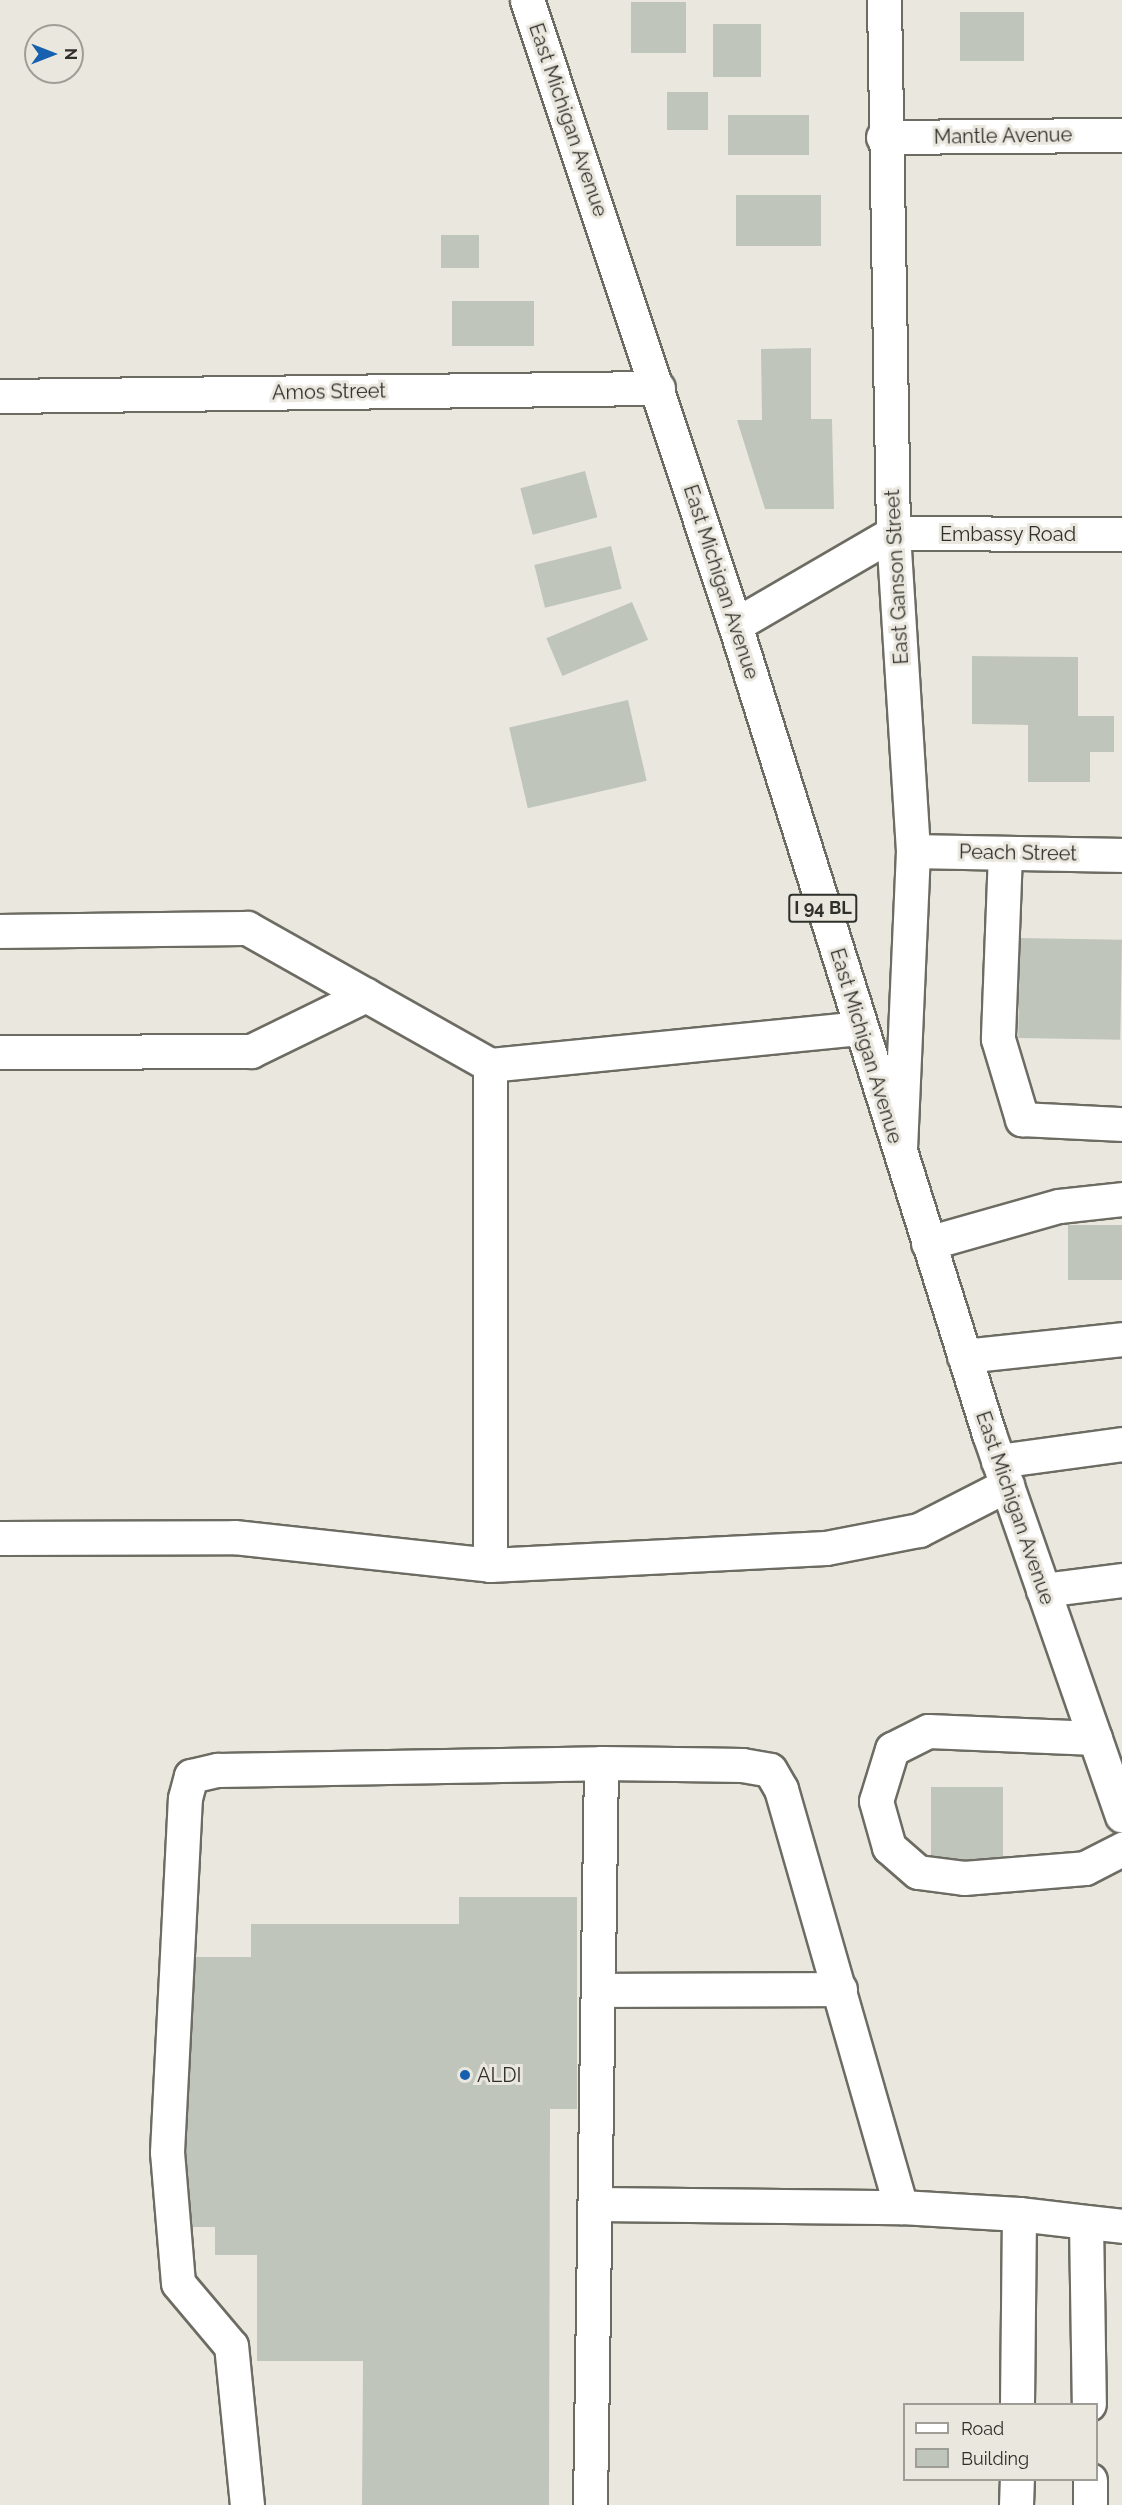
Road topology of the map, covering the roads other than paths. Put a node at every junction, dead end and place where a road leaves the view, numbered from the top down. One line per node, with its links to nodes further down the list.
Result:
1 (527, 0): 5 (street, East Michigan Avenue / I 94 BL)
2 (884, 0): 4 (street, East Ganson Street)
3 (1122, 135): 4 (street, Mantle Avenue)
4 (883, 137): 7 (street, East Ganson Street)
5 (658, 388): 6 (street, Amos Street); 9 (street, East Michigan Avenue / I 94 BL)
6 (0, 396)
7 (893, 533): 8 (street, Embassy Road); 9 (street); 10 (street, East Ganson Street)
8 (1122, 534)
9 (735, 625): 15 (street, East Michigan Avenue / I 94 BL)
10 (913, 851): 11 (street, Peach Street); 19 (street, East Ganson Street)
11 (1005, 853): 12 (street, Peach Street); 18 (street)
12 (1122, 855)
13 (0, 932): 14 (street)
14 (366, 995): 16 (street); 17 (street)
15 (860, 1028): 17 (street); 19 (street, East Michigan Avenue / I 94 BL)
16 (0, 1052)
17 (490, 1065): 27 (street)
18 (1122, 1124)
19 (900, 1154): 21 (street, East Michigan Avenue / I 94 BL)
20 (1122, 1199): 21 (street)
21 (928, 1243): 23 (street, East Michigan Avenue / I 94 BL)
22 (1122, 1339): 23 (street)
23 (964, 1356): 25 (street, East Michigan Avenue / I 94 BL)
24 (1122, 1444): 25 (street)
25 (1003, 1473): 27 (street); 29 (street, East Michigan Avenue / I 94 BL)
26 (0, 1538): 27 (street)
27 (490, 1565)
28 (1122, 1580): 29 (street)
29 (1043, 1590): 30 (street, East Michigan Avenue / I 94 BL)
30 (1095, 1738): 32 (street, East Michigan Avenue / I 94 BL); 33 (street)
31 (601, 1763): 34 (street); 35 (street); 45 (street)
32 (1122, 1815)
33 (1122, 1849)
34 (840, 1989): 35 (street); 37 (street)
35 (598, 1990): 36 (street)
36 (596, 2204): 37 (street); 46 (street)
37 (901, 2207): 38 (street)
38 (1019, 2214): 39 (street); 41 (street)
39 (1086, 2222): 40 (street); 42 (street)
40 (1122, 2226)
41 (1017, 2403)
42 (1089, 2403)
43 (1017, 2481): 47 (street)
44 (1090, 2481): 48 (street)
45 (247, 2505)
46 (590, 2505)
47 (1016, 2505)
48 (1090, 2505)

